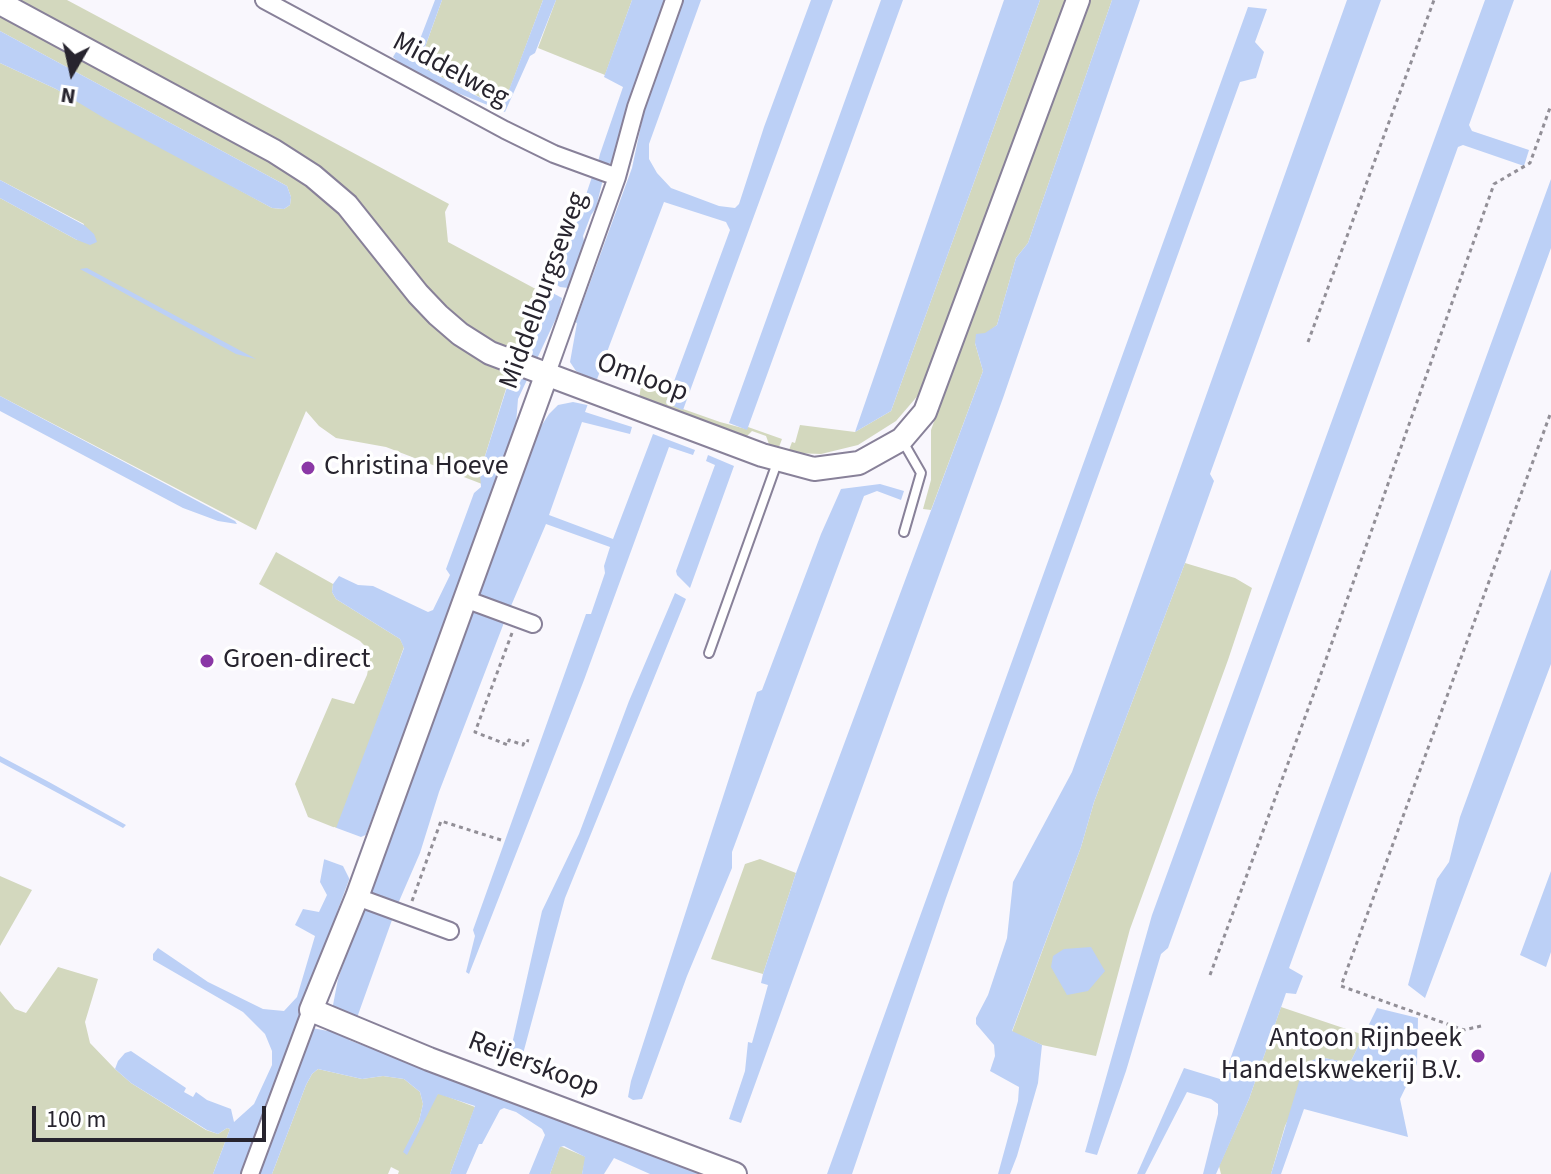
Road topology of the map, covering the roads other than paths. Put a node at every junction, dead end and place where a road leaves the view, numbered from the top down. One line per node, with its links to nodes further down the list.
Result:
1 (264, 0): 5 (street, Middelweg)
2 (674, 0): 5 (street, Middelburgseweg)
3 (1078, 0): 7 (street, Omloop)
4 (0, 3): 6 (street, Omloop)
5 (617, 177): 6 (street, Middelburgseweg)
6 (546, 376): 8 (street, Omloop); 10 (street, Middelburgseweg)
7 (902, 439): 8 (street, Omloop); 9 (lane)
8 (779, 459): 12 (lane)
9 (904, 532)
10 (465, 599): 11 (street); 13 (street, Middelburgseweg)
11 (521, 620)
12 (709, 653)
13 (361, 898): 14 (street); 15 (street, Middelburgseweg)
14 (450, 931)
15 (318, 1013): 16 (street); 17 (street, Reijerskoop)
16 (250, 1174)
17 (735, 1174)

